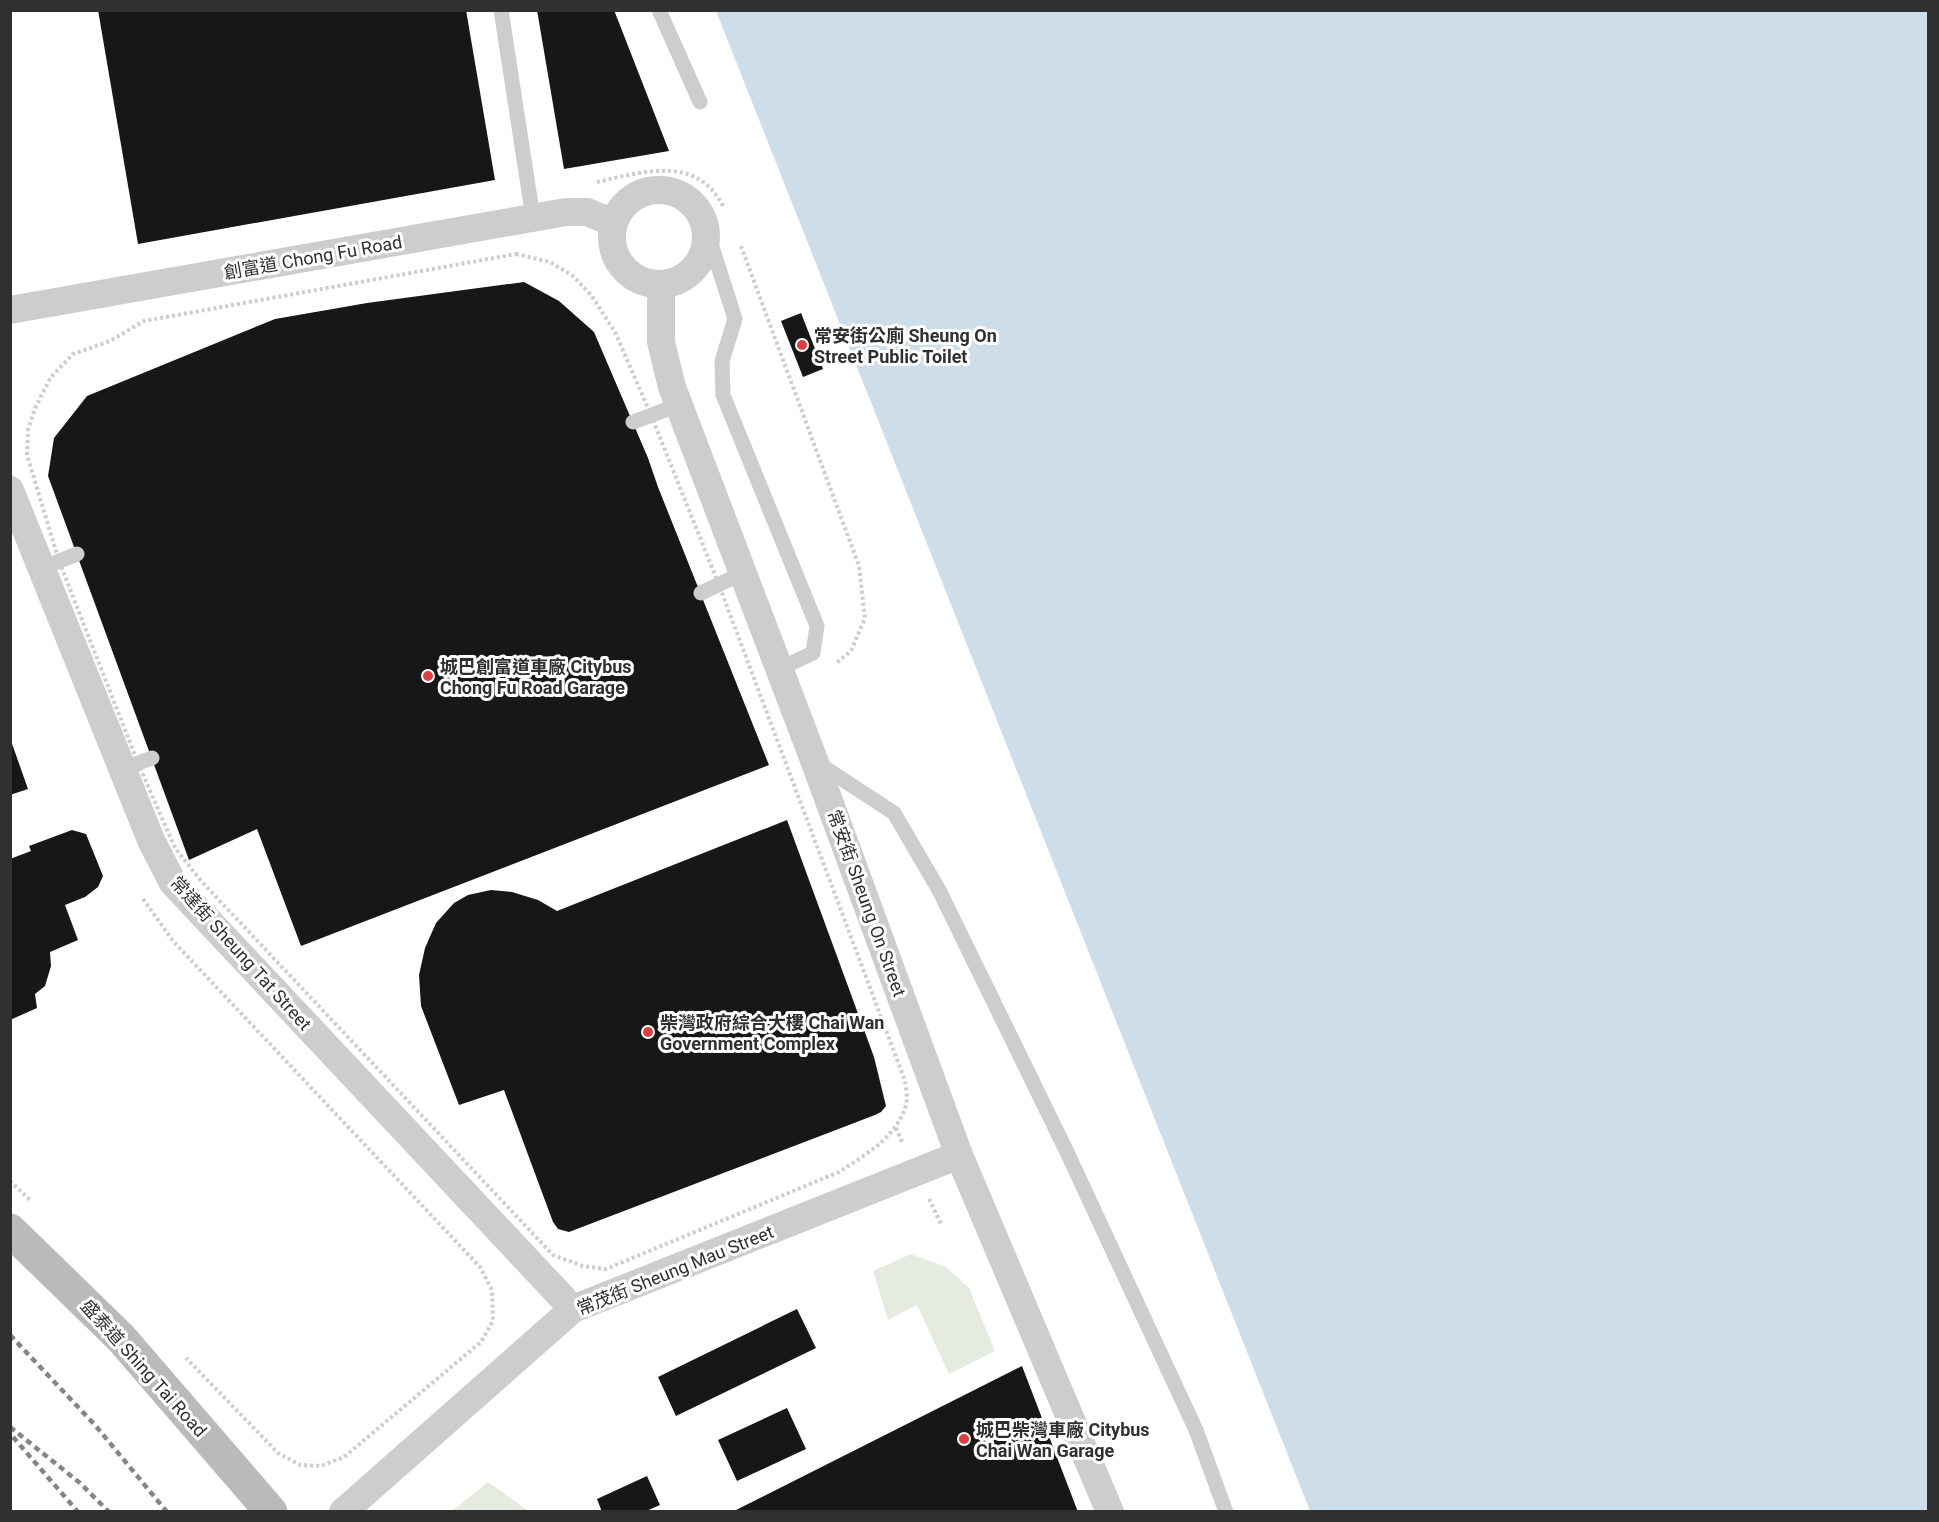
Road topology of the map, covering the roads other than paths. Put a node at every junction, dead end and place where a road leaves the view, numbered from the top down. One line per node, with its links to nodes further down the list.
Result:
1 (501, 10): 5 (lane)
2 (659, 10): 3 (lane)
3 (700, 102)
4 (715, 217): 6 (street); 7 (street); 16 (lane)
5 (533, 218): 6 (street, 創富道 Chong Fu Road); 8 (street, 創富道 Chong Fu Road)
6 (614, 223): 7 (street)
7 (661, 285): 9 (street, 常安街 Sheung On Street)
8 (10, 310)
9 (678, 405): 10 (lane); 14 (street, 常安街 Sheung On Street)
10 (633, 422)
11 (10, 490): 13 (street, 常達街 Sheung Tat Street)
12 (76, 554): 13 (lane)
13 (51, 564): 20 (street, 常達街 Sheung Tat Street)
14 (730, 579): 15 (lane); 16 (street, 常安街 Sheung On Street)
15 (701, 593)
16 (779, 669): 17 (street, 常安街 Sheung On Street)
17 (813, 760): 18 (street, 常安街 Sheung On Street); 24 (lane)
18 (959, 1155): 20 (street, 常茂街 Sheung Mau Street); 23 (street, 常安街 Sheung On Street)
19 (10, 1230): 21 (street, 盛泰道 Shing Tai Road)
20 (573, 1309): 22 (street, 常茂街 Sheung Mau Street)
21 (271, 1512)
22 (343, 1512)
23 (1110, 1512)
24 (1226, 1512)

